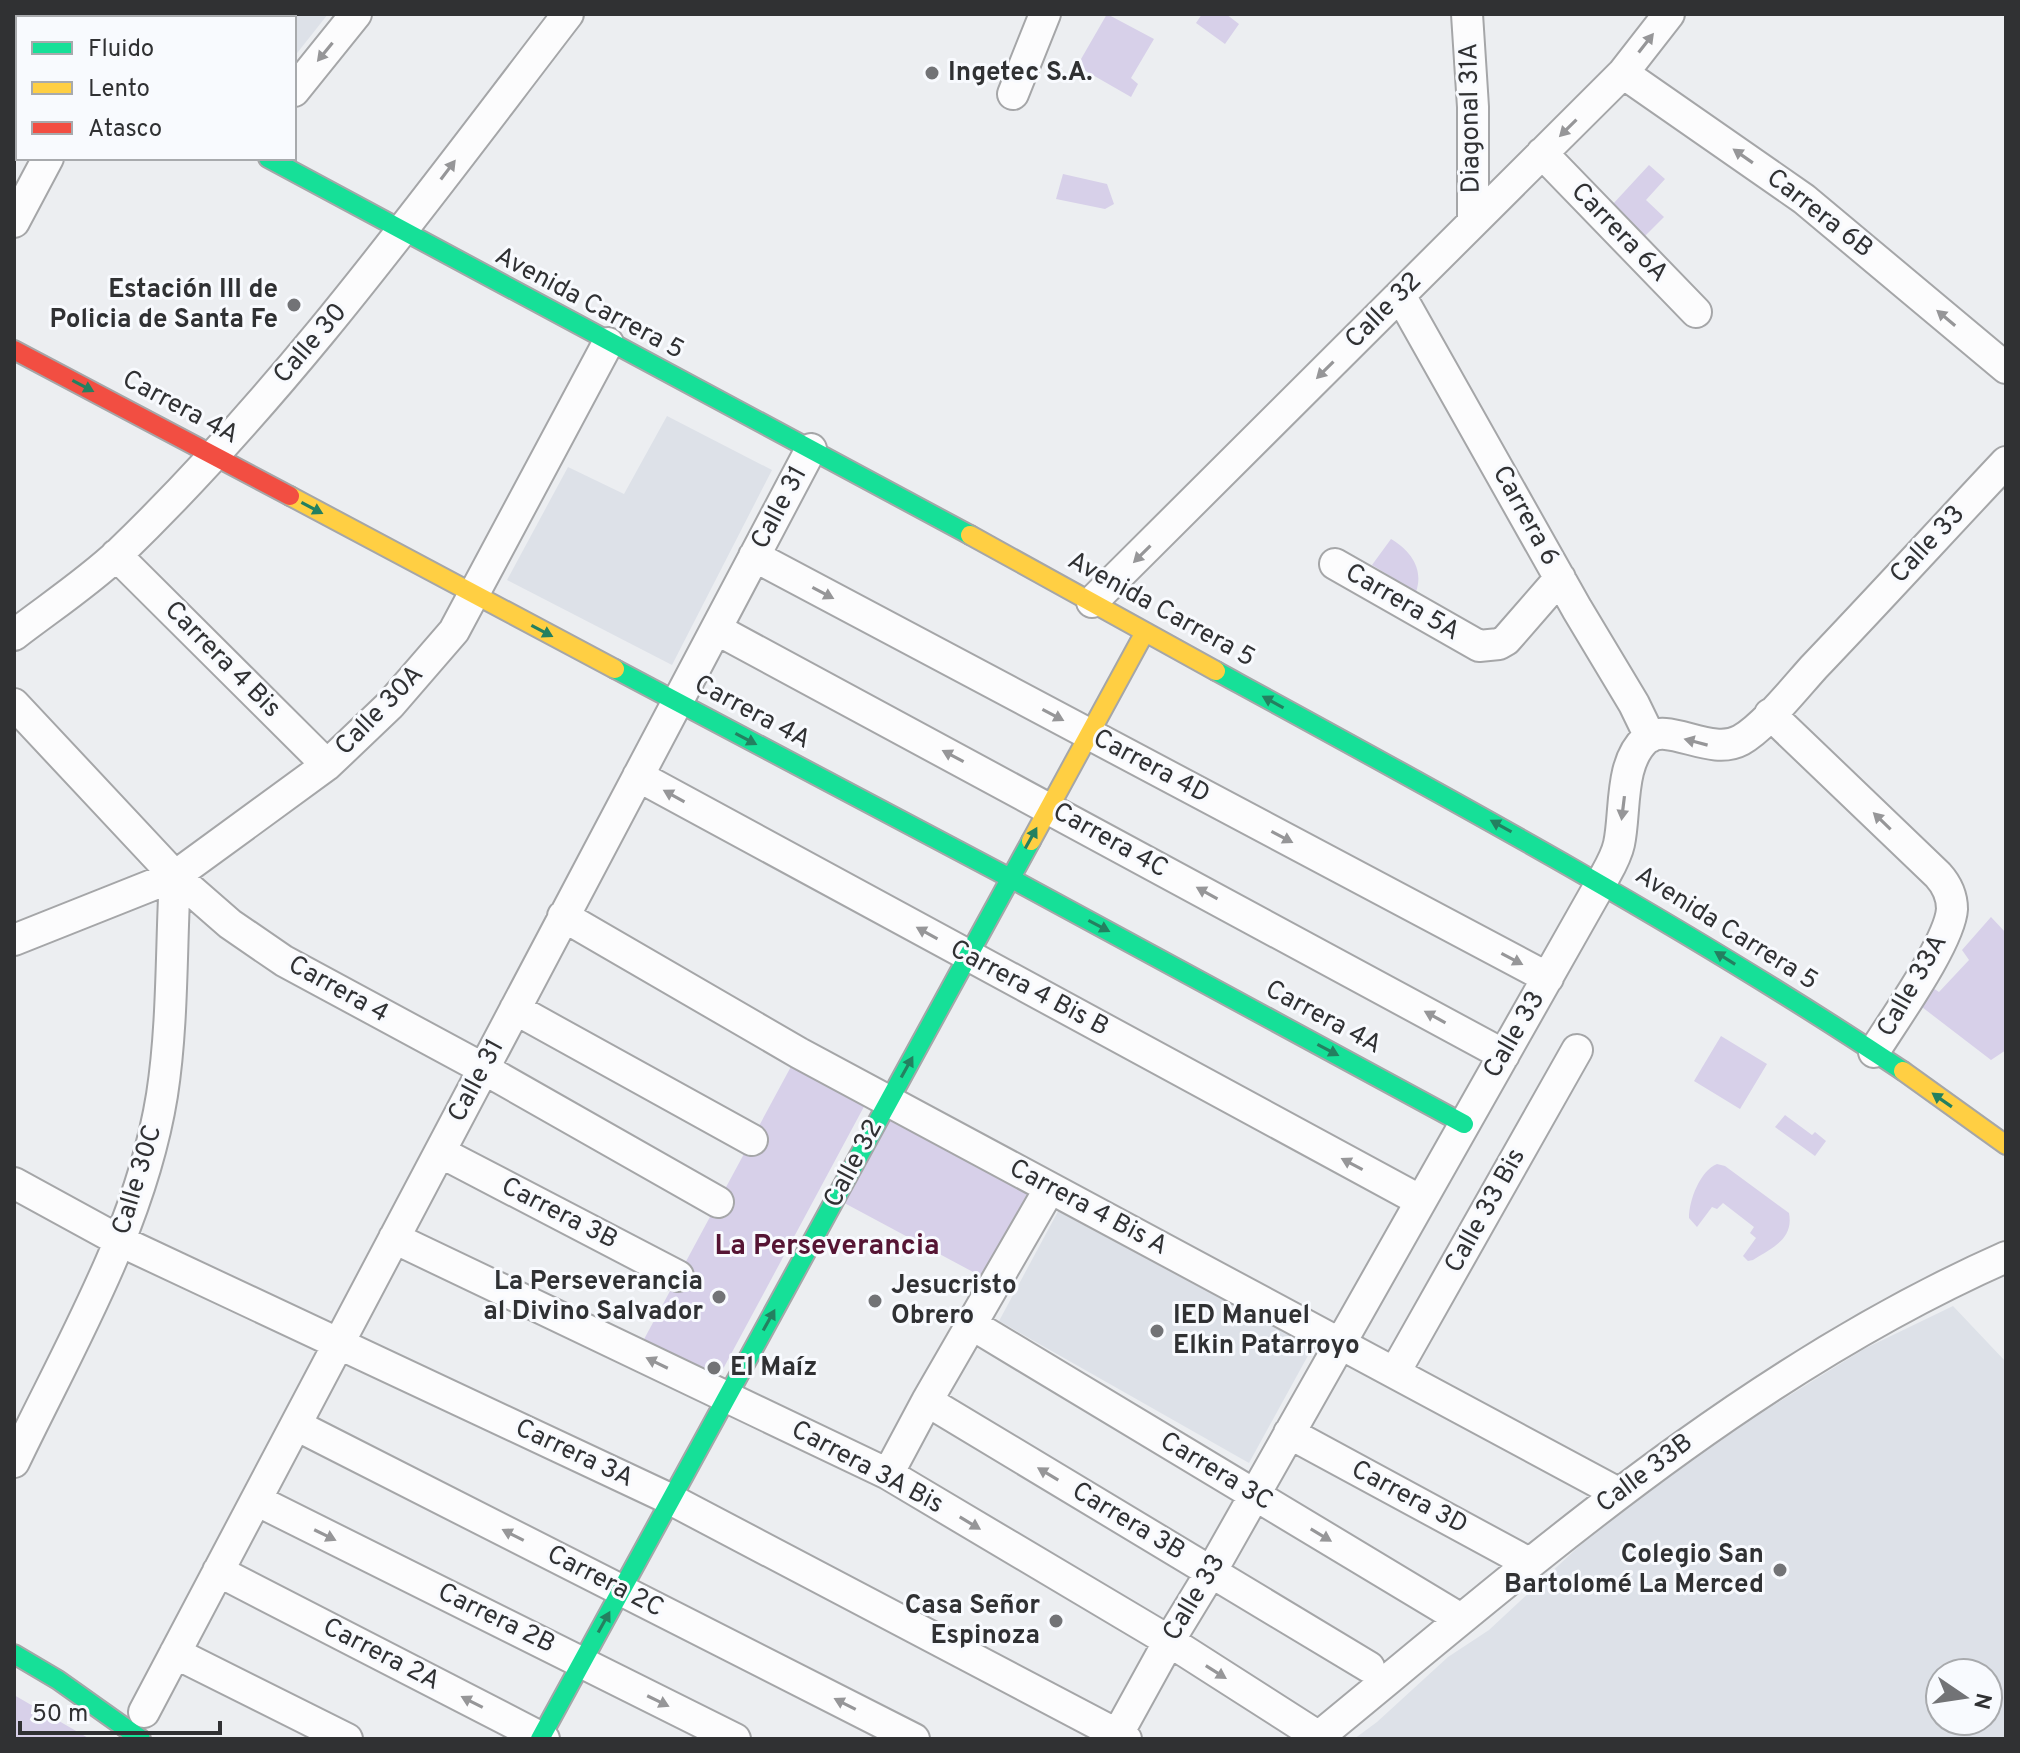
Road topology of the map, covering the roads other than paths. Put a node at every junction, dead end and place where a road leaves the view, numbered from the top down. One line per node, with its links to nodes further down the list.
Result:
1 (356, 14): 7 (street, one-way to 7)
2 (568, 14): 14 (street, Calle 30, one-way to 2)
3 (1045, 14): 8 (street)
4 (1467, 14): 13 (street, Diagonal 31A)
5 (1669, 14): 6 (street, Calle 32, one-way to 5)
6 (1623, 73): 9 (street, Calle 32, one-way to 9); 19 (street, Carrera 6B, one-way to 6)
7 (296, 89)
8 (1013, 94)
9 (1542, 153): 13 (street, Calle 32); 16 (street, Carrera 6A)
10 (47, 160): 12 (street)
11 (272, 160): 14 (street, Avenida Carrera 5)
12 (14, 222)
13 (1473, 222): 15 (street, Calle 32)
14 (401, 232): 17 (street, Avenida Carrera 5); 21 (street, Calle 30)
15 (1400, 295): 26 (street, Carrera 6); 28 (street, Calle 32, one-way to 28)
16 (1696, 312)
17 (608, 343): 20 (street, Avenida Carrera 5); 27 (street, Calle 30A)
18 (14, 350): 21 (street, Carrera 4A, one-way to 21)
19 (2006, 368)
20 (811, 449): 24 (street, Calle 31); 28 (street, Avenida Carrera 5)
21 (214, 456): 23 (street, Calle 30); 27 (street, Carrera 4A, one-way to 27)
22 (2006, 462): 34 (street, Calle 33)
23 (116, 555): 31 (street, Calle 30); 37 (street, Carrera 4 Bis)
24 (754, 556): 29 (street, Calle 31); 35 (street, Carrera 4D, one-way to 35)
25 (1335, 564): 26 (street, Carrera 5A)
26 (1560, 578): 36 (street, Carrera 6)
27 (475, 595): 32 (street, Carrera 4A, one-way to 32); 37 (street, Calle 30A)
28 (1092, 602): 30 (street, Avenida Carrera 5)
29 (716, 629): 32 (street, Calle 31); 39 (street, Carrera 4C, one-way to 29)
30 (1145, 632): 35 (street, Calle 32); 42 (street, Avenida Carrera 5, one-way to 30)
31 (14, 635)
32 (677, 703): 38 (street, Calle 31); 41 (street, Carrera 4A, one-way to 41)
33 (14, 704): 40 (street, Carrera 4)
34 (1770, 714): 36 (street, Calle 33, one-way to 36); 49 (street, Calle 33A, one-way to 34)
35 (1089, 734): 39 (street, Calle 32); 46 (street, Carrera 4D, one-way to 46)
36 (1650, 737): 42 (street, Calle 33, one-way to 42)
37 (327, 765): 40 (street, Calle 30A)
38 (638, 776): 43 (street, Calle 31); 45 (street, Carrera 4 Bis B, one-way to 38)
39 (1049, 807): 41 (street, Calle 32, one-way to 39); 50 (street, Carrera 4C, one-way to 39)
40 (175, 876): 44 (street, Calle 30A); 51 (street, Carrera 4); 62 (street, Calle 30C)
41 (1010, 878): 45 (street, Calle 32); 53 (street, Carrera 4A, one-way to 53)
42 (1601, 883): 46 (street, Calle 33); 49 (street, Avenida Carrera 5, one-way to 42)
43 (563, 916): 47 (street, Calle 31); 52 (street, Carrera 4 Bis A)
44 (14, 940)
45 (968, 956): 52 (street, Calle 32, one-way to 45); 59 (street, Carrera 4 Bis B, one-way to 45)
46 (1548, 978): 50 (street, Calle 33)
47 (515, 1009): 51 (street, Calle 31); 54 (street)
48 (1577, 1050): 68 (street, Calle 33 Bis)
49 (1874, 1052): 55 (street, Avenida Carrera 5, one-way to 49)
50 (1504, 1055): 53 (street, Calle 33)
51 (484, 1069): 56 (street, Calle 31); 60 (street, Carrera 4)
52 (888, 1101): 58 (street, Carrera 4 Bis A); 69 (street, Calle 32, one-way to 52)
53 (1464, 1124): 59 (street, Calle 33)
54 (752, 1140)
55 (2006, 1145)
56 (440, 1152): 61 (street, Calle 31); 64 (street, Carrera 3B)
57 (14, 1183): 62 (street, Carrera 3A)
58 (1050, 1188): 65 (street); 67 (street, Carrera 4 Bis A)
59 (1421, 1201): 67 (street, Calle 33)
60 (718, 1202)
61 (394, 1238): 66 (street, Calle 31); 69 (street, Carrera 3A Bis, one-way to 61)
62 (120, 1241): 66 (street, Carrera 3A); 73 (street, Calle 30C)
63 (2006, 1257): 75 (street, Calle 33B)
64 (678, 1276)
65 (971, 1324): 70 (street); 76 (street, Carrera 3C)
66 (338, 1344): 71 (street, Calle 31); 78 (street, Carrera 3A)
67 (1340, 1344): 68 (street, Carrera 4 Bis A); 72 (street, Calle 33)
68 (1395, 1372): 75 (street, Carrera 4 Bis A)
69 (727, 1397): 74 (street, Carrera 3A Bis); 78 (street, Calle 32)
70 (927, 1401): 74 (street); 81 (street, Carrera 3B, one-way to 70)
71 (296, 1425): 77 (street, Calle 31); 82 (street, Carrera 2C, one-way to 71)
72 (1289, 1433): 76 (street, Calle 33); 79 (street, Carrera 3D)
73 (14, 1462)
74 (888, 1474): 84 (street, Carrera 3A Bis, one-way to 84)
75 (1618, 1493): 79 (street, Calle 33B)
76 (1254, 1495): 81 (street, Calle 33); 83 (street, Carrera 3C, one-way to 83)
77 (256, 1500): 80 (street, Calle 31); 87 (street, Carrera 2B, one-way to 87)
78 (672, 1500): 82 (street, Calle 32); 90 (street, Carrera 3A)
79 (1529, 1563): 83 (street, Calle 33B)
80 (218, 1571): 85 (street, Calle 31); 93 (street, Carrera 2A, one-way to 80)
81 (1211, 1572): 84 (street, Calle 33); 88 (street, Carrera 3B)
82 (621, 1590): 87 (street, Calle 32, one-way to 82); 95 (street, Carrera 2C, one-way to 82)
83 (1461, 1619): 91 (street, Calle 33B)
84 (1169, 1641): 90 (street, Calle 33); 91 (street, Carrera 3A Bis, one-way to 91)
85 (175, 1653): 89 (street, Calle 31); 92 (street)
86 (14, 1654): 89 (street)
87 (582, 1663): 93 (street, Calle 32); 94 (street, Carrera 2B, one-way to 94)
88 (1369, 1667)
89 (142, 1725)
90 (1120, 1737)
91 (1317, 1738)
92 (347, 1739)
93 (541, 1739)
94 (735, 1739)
95 (914, 1739)

